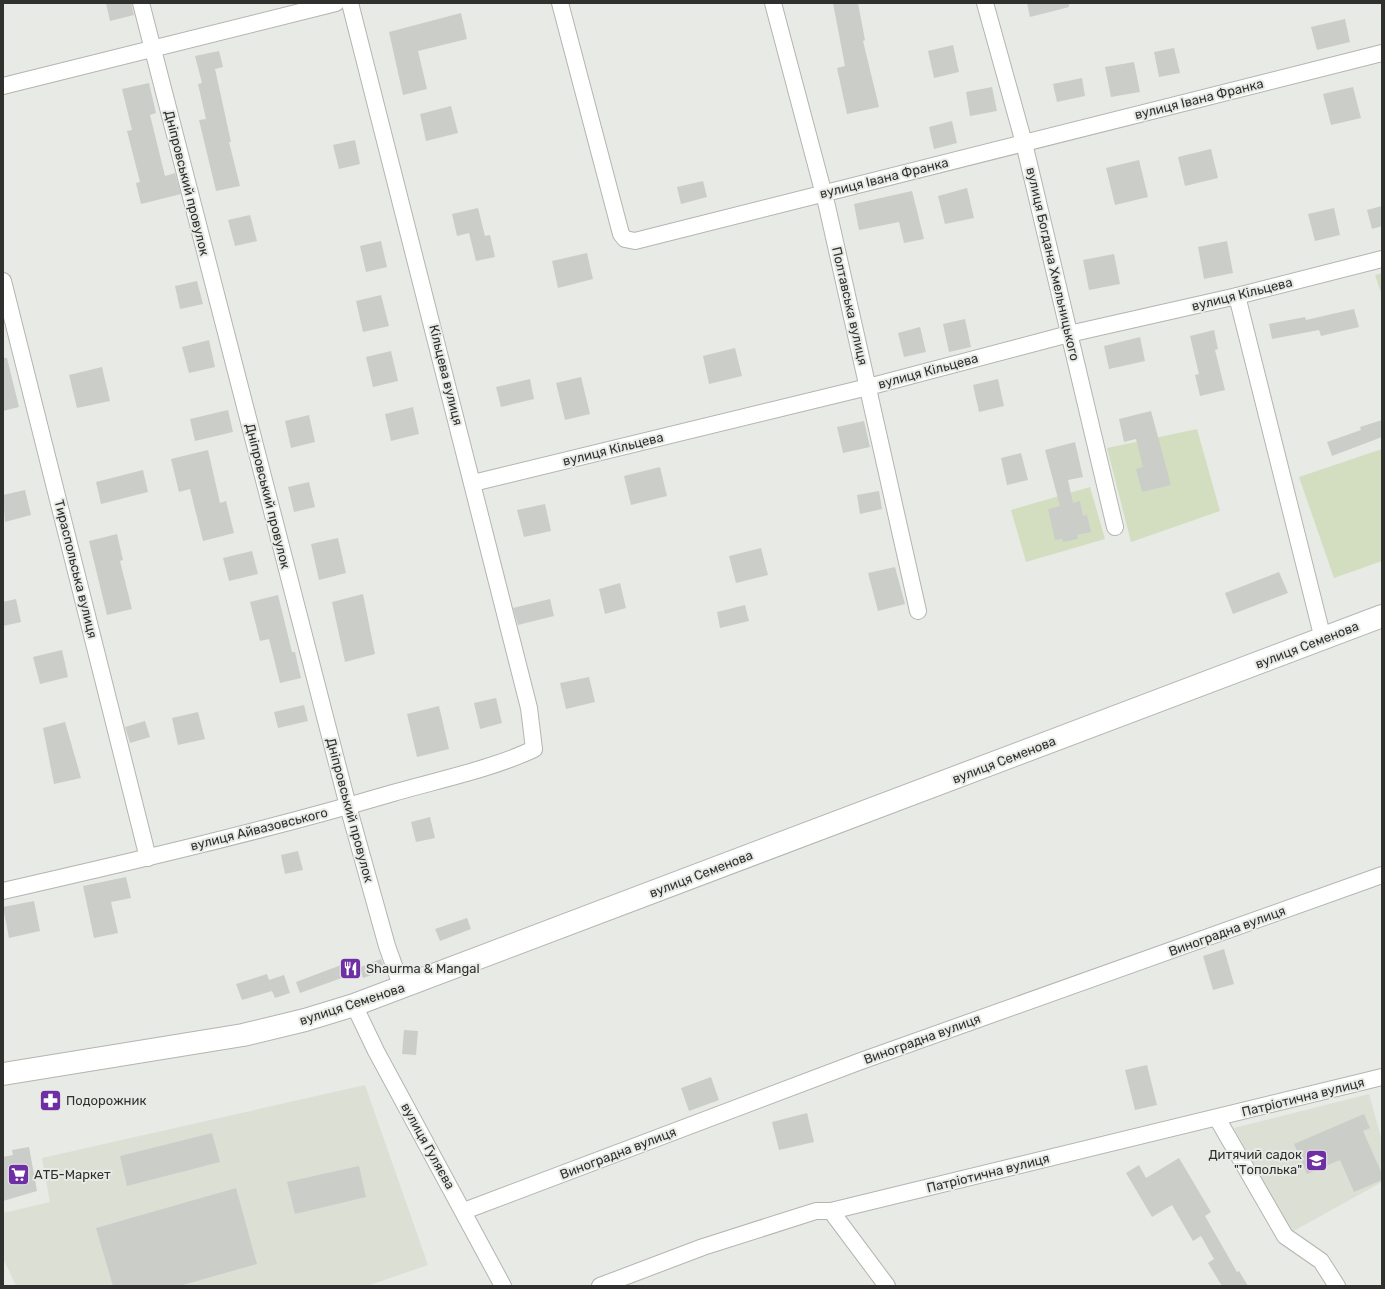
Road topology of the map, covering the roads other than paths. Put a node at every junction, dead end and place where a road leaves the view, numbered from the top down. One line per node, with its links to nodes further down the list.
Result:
1 (141, 3): 7 (street, Дніпровський провулок)
2 (336, 3): 7 (street)
3 (350, 3): 17 (street, Кільцева вулиця)
4 (560, 3): 11 (street, вулиця Івана Франка)
5 (773, 3): 11 (street, Полтавська вулиця)
6 (985, 3): 10 (street, вулиця Богдана Хмельницького)
7 (152, 49): 9 (street); 23 (street, Дніпровський провулок)
8 (1382, 53): 10 (street, вулиця Івана Франка)
9 (3, 86)
10 (1024, 143): 11 (street, вулиця Івана Франка); 15 (street, вулиця Богдана Хмельницького)
11 (822, 194): 16 (street, Полтавська вулиця)
12 (1382, 259): 14 (street, вулиця Кільцева)
13 (3, 281): 24 (street, Тираспольська вулиця)
14 (1237, 296): 15 (street, вулиця Кільцева); 21 (street)
15 (1069, 334): 16 (street, вулиця Кільцева); 18 (street, вулиця Богдана Хмельницького)
16 (868, 387): 17 (street, вулиця Кільцева); 19 (street, Полтавська вулиця)
17 (473, 483): 22 (street, Кільцева вулиця)
18 (1115, 527)
19 (918, 611)
20 (1382, 616): 21 (highway, вулиця Семенова)
21 (1323, 639): 27 (highway, вулиця Семенова)
22 (534, 749): 23 (street, вулиця Айвазовського)
23 (348, 806): 24 (street, вулиця Айвазовського); 27 (street, Дніпровський провулок)
24 (148, 858): 26 (street, вулиця Айвазовського)
25 (1382, 875): 32 (street, Виноградна вулиця)
26 (3, 891)
27 (402, 988): 28 (highway, вулиця Семенова)
28 (354, 1005): 29 (highway, вулиця Семенова); 32 (street, вулиця Гуляєва)
29 (3, 1074)
30 (1382, 1077): 31 (street, Патріотична вулиця)
31 (1217, 1118): 33 (street, Патріотична вулиця); 37 (street)
32 (464, 1211): 34 (street, вулиця Гуляєва)
33 (831, 1211): 35 (street, Патріотична вулиця); 36 (street)
34 (503, 1286)
35 (600, 1286)
36 (887, 1286)
37 (1337, 1286)

